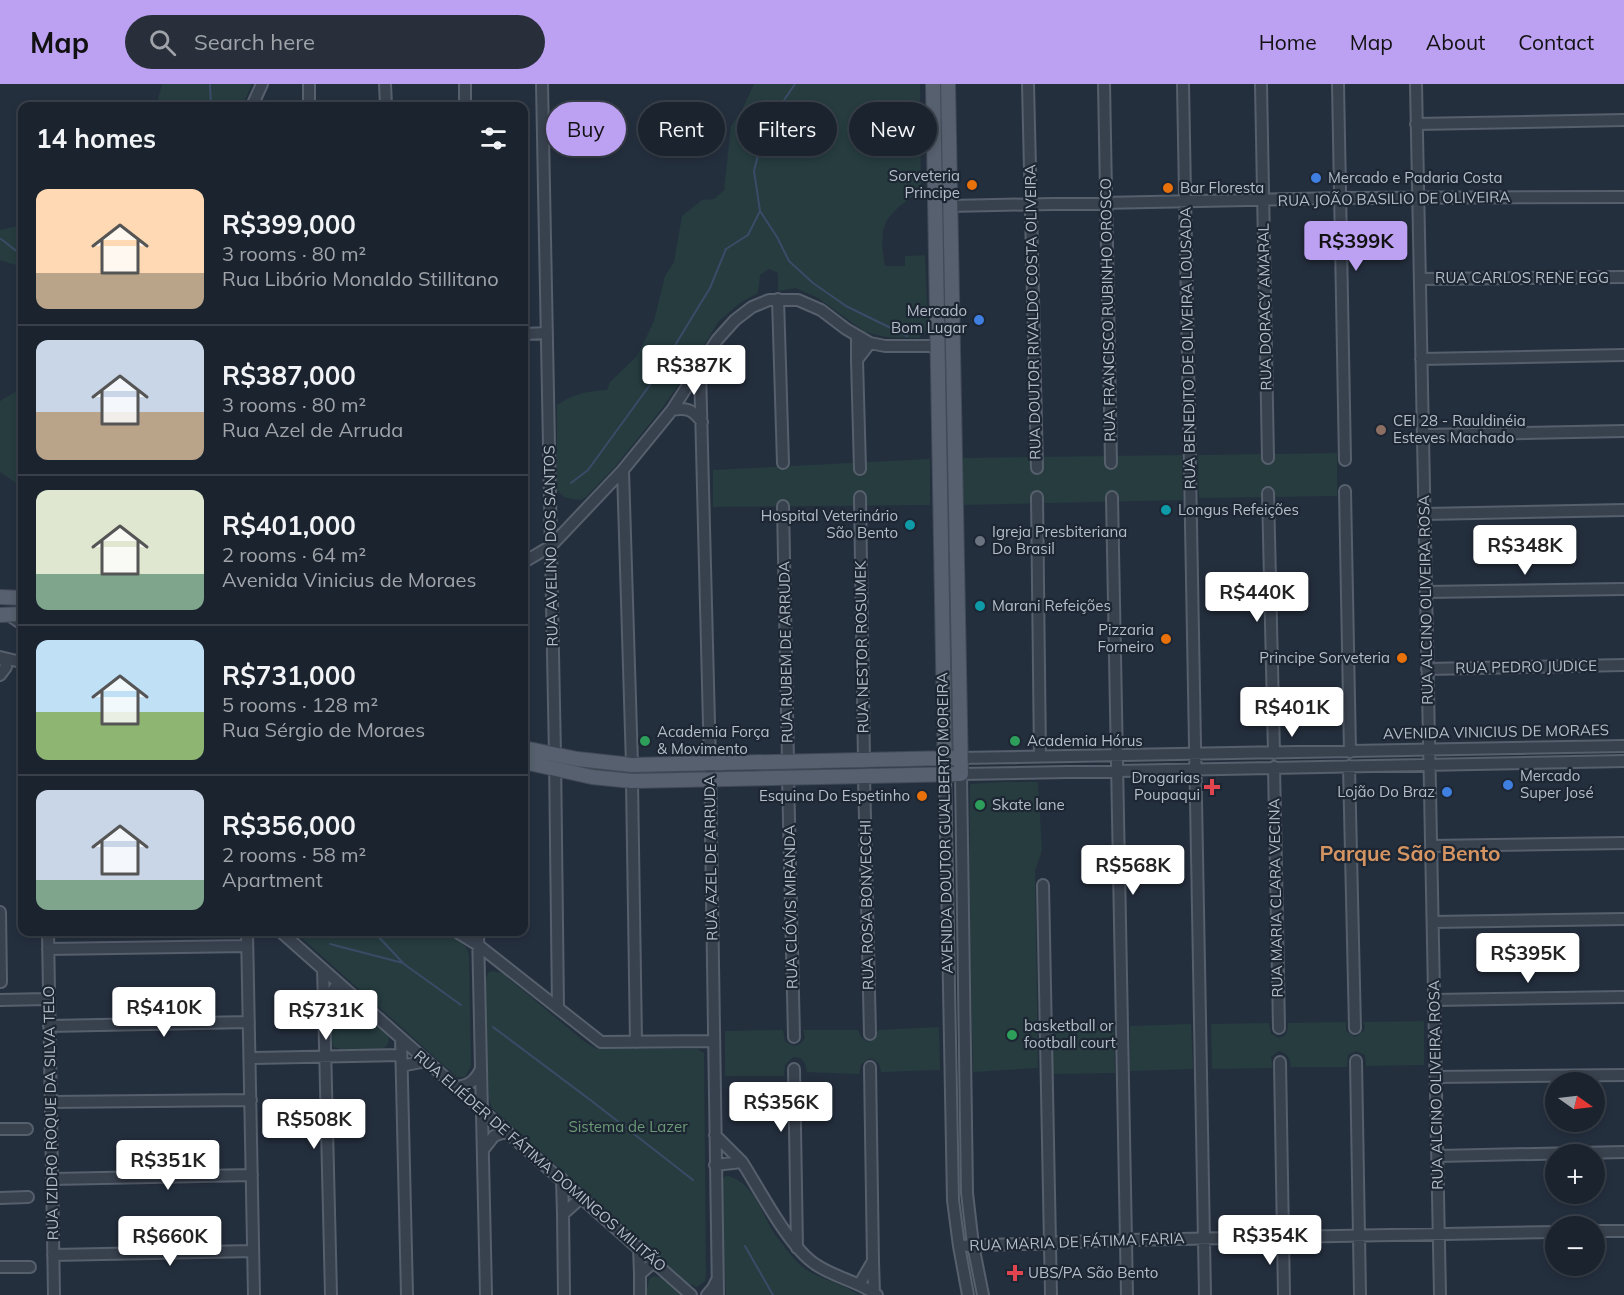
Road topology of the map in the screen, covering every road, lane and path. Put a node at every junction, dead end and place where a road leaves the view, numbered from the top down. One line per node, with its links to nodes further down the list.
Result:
1 (262, 84): 14 (street)
2 (309, 84): 15 (street)
3 (385, 84): 16 (street)
4 (465, 84): 17 (street)
5 (542, 84): 32 (street, RUA AVELINO DOS SANTOS)
6 (933, 84): 28 (main road, AVENIDA DOUTOR GUALBERTO MOREIRA)
7 (948, 84): 27 (main road, AVENIDA DOUTOR GUALBERTO MOREIRA)
8 (1028, 84): 26 (street, RUA DOUTOR RIVALDO COSTA OLIVEIRA)
9 (1104, 84): 25 (street, RUA FRANCISCO RUBINHO OROSCO)
10 (1182, 84): 24 (street, RUA BENEDITO DE OLIVEIRA LOUSADA)
11 (1261, 84): 23 (street, RUA DORACY AMARAL)
12 (1338, 84): 21 (street)
13 (1416, 84): 19 (street, RUA ALCINO OLIVEIRA ROSA)
14 (254, 102)
15 (309, 102)
16 (386, 102)
17 (465, 102)
18 (1624, 120): 19 (street)
19 (1416, 124): 22 (street, RUA ALCINO OLIVEIRA ROSA)
20 (1624, 197): 22 (street, RUA JOÃO BASILIO DE OLIVEIRA)
21 (1340, 198): 22 (street, RUA JOÃO BASILIO DE OLIVEIRA); 23 (street, RUA JOÃO BASILIO DE OLIVEIRA); 47 (street)
22 (1418, 198): 30 (street, RUA ALCINO OLIVEIRA ROSA)
23 (1263, 200): 24 (street, RUA JOÃO BASILIO DE OLIVEIRA); 46 (street, RUA DORACY AMARAL)
24 (1185, 202): 25 (street, RUA JOÃO BASILIO DE OLIVEIRA); 76 (street, RUA BENEDITO DE OLIVEIRA LOUSADA)
25 (1106, 204): 26 (street, RUA JOÃO BASILIO DE OLIVEIRA); 49 (street, RUA FRANCISCO RUBINHO OROSCO)
26 (1030, 205): 27 (street, RUA JOÃO BASILIO DE OLIVEIRA); 50 (street, RUA DOUTOR RIVALDO COSTA OLIVEIRA)
27 (949, 206): 28 (main road); 37 (main road, AVENIDA DOUTOR GUALBERTO MOREIRA)
28 (934, 207): 36 (main road, AVENIDA DOUTOR GUALBERTO MOREIRA)
29 (1624, 277): 30 (street, RUA CARLOS RENE EGG)
30 (1420, 279): 39 (street, RUA ALCINO OLIVEIRA ROSA)
31 (778, 299): 34 (street); 41 (street); 48 (street)
32 (547, 333): 33 (street); 61 (street, RUA AVELINO DOS SANTOS)
33 (528, 334)
34 (857, 337): 35 (street); 40 (street)
35 (870, 343): 36 (street); 40 (street)
36 (937, 349): 37 (main road); 80 (main road, AVENIDA DOUTOR GUALBERTO MOREIRA)
37 (952, 349): 81 (main road, AVENIDA DOUTOR GUALBERTO MOREIRA)
38 (1624, 355): 39 (street)
39 (1421, 359): 45 (street, RUA ALCINO OLIVEIRA ROSA)
40 (856, 360): 51 (street)
41 (700, 369): 42 (street); 43 (street, RUA AZEL DE ARRUDA)
42 (672, 410): 43 (street); 52 (street)
43 (702, 422): 86 (street, RUA AZEL DE ARRUDA)
44 (1624, 431): 45 (street)
45 (1424, 435): 60 (street, RUA ALCINO OLIVEIRA ROSA)
46 (1268, 458)
47 (1345, 460)
48 (783, 463)
49 (1111, 463)
50 (1037, 468)
51 (860, 469)
52 (623, 470): 61 (street); 87 (street)
53 (1345, 490): 74 (street)
54 (1268, 493): 75 (street)
55 (860, 497): 82 (street, RUA NESTOR ROSUMEK)
56 (1037, 497): 79 (street)
57 (1112, 497): 78 (street)
58 (783, 506): 84 (street, RUA RUBEM DE ARRUDA)
59 (1624, 510): 60 (street)
60 (1425, 514): 64 (street, RUA ALCINO OLIVEIRA ROSA)
61 (551, 546): 62 (street); 77 (street, RUA AVELINO DOS SANTOS)
62 (528, 560)
63 (1624, 589): 64 (street)
64 (1426, 592): 69 (street, RUA ALCINO OLIVEIRA ROSA)
65 (0, 597): 66 (main road)
66 (18, 599)
67 (0, 657): 70 (street)
68 (1624, 665): 69 (street, RUA PEDRO JUDICE)
69 (1427, 669): 73 (street, RUA ALCINO OLIVEIRA ROSA)
70 (2, 674)
71 (1624, 746): 73 (street, AVENIDA VINICIUS DE MORAES)
72 (528, 748): 77 (main road, AVENIDA VINICIUS DE MORAES)
73 (1428, 750): 74 (street, AVENIDA VINICIUS DE MORAES); 88 (street, RUA ALCINO OLIVEIRA ROSA)
74 (1350, 752): 75 (street, AVENIDA VINICIUS DE MORAES)
75 (1274, 753): 76 (street, AVENIDA VINICIUS DE MORAES)
76 (1195, 754): 78 (street, AVENIDA VINICIUS DE MORAES); 91 (street, RUA BENEDITO DE OLIVEIRA LOUSADA)
77 (555, 756): 87 (main road, AVENIDA VINICIUS DE MORAES); 92 (street, RUA AVELINO DOS SANTOS)
78 (1116, 756): 79 (street, AVENIDA VINICIUS DE MORAES); 93 (street)
79 (1040, 757): 81 (street, AVENIDA VINICIUS DE MORAES)
80 (945, 758): 81 (main road, AVENIDA VINICIUS DE MORAES); 82 (main road, AVENIDA VINICIUS DE MORAES); 94 (main road, AVENIDA DOUTOR GUALBERTO MOREIRA)
81 (960, 758): 95 (main road, AVENIDA DOUTOR GUALBERTO MOREIRA)
82 (864, 760): 84 (main road, AVENIDA VINICIUS DE MORAES); 97 (main road)
83 (1624, 760): 88 (street, AVENIDA VINICIUS DE MORAES)
84 (788, 762): 86 (main road, AVENIDA VINICIUS DE MORAES)
85 (528, 763): 92 (main road, AVENIDA VINICIUS DE MORAES)
86 (710, 763): 87 (main road, AVENIDA VINICIUS DE MORAES); 98 (street, RUA AZEL DE ARRUDA)
87 (632, 765)
88 (1429, 765): 89 (street, AVENIDA VINICIUS DE MORAES); 101 (street, RUA ALCINO OLIVEIRA ROSA)
89 (1349, 766): 90 (street, AVENIDA VINICIUS DE MORAES); 125 (street)
90 (1274, 767): 91 (street, AVENIDA VINICIUS DE MORAES); 124 (street, RUA MARIA CLARA VECINA)
91 (1195, 769): 93 (street, AVENIDA VINICIUS DE MORAES); 172 (street, RUA BENEDITO DE OLIVEIRA LOUSADA)
92 (555, 771): 99 (main road, AVENIDA VINICIUS DE MORAES); 121 (street, RUA AVELINO DOS SANTOS)
93 (1116, 771): 95 (street, AVENIDA VINICIUS DE MORAES); 173 (street)
94 (945, 774): 95 (main road, AVENIDA VINICIUS DE MORAES); 97 (main road, AVENIDA VINICIUS DE MORAES); 176 (street, AVENIDA DOUTOR GUALBERTO MOREIRA)
95 (961, 774): 175 (street, AVENIDA DOUTOR GUALBERTO MOREIRA)
96 (788, 776): 97 (main road, AVENIDA VINICIUS DE MORAES); 98 (main road, AVENIDA VINICIUS DE MORAES); 127 (street, RUA CLÓVIS MIRANDA)
97 (864, 776): 126 (street, RUA ROSA BONVECCHI)
98 (710, 779): 99 (main road, AVENIDA VINICIUS DE MORAES); 129 (street, RUA AZEL DE ARRUDA)
99 (632, 781): 130 (street)
100 (1624, 843): 101 (street)
101 (1431, 846): 105 (street, RUA ALCINO OLIVEIRA ROSA)
102 (1043, 885): 174 (street)
103 (0, 912): 114 (street)
104 (1624, 919): 105 (street)
105 (1433, 922): 119 (street, RUA ALCINO OLIVEIRA ROSA)
106 (48, 936): 112 (street, RUA IZIDRO ROQUE DA SILVA TELO)
107 (249, 936): 112 (street); 122 (street)
108 (286, 936): 113 (street, RUA ELIÉDER DE FÁTIMA DOMINGOS MILITÃO)
109 (463, 936): 111 (street)
110 (478, 936): 111 (street)
111 (478, 945): 121 (street); 139 (street)
112 (48, 949): 117 (street, RUA IZIDRO ROQUE DA SILVA TELO)
113 (323, 969): 115 (street, RUA ELIÉDER DE FÁTIMA DOMINGOS MILITÃO); 120 (street)
114 (1, 982)
115 (338, 983): 120 (street); 128 (street, RUA ELIÉDER DE FÁTIMA DOMINGOS MILITÃO)
116 (1624, 997): 119 (street)
117 (48, 999): 118 (street); 123 (street, RUA IZIDRO ROQUE DA SILVA TELO)
118 (0, 1000)
119 (1434, 1000): 142 (street, RUA ALCINO OLIVEIRA ROSA)
120 (324, 1005): 132 (street)
121 (558, 1008): 130 (street)
122 (249, 1022): 123 (street); 133 (street)
123 (49, 1026): 145 (street, RUA IZIDRO ROQUE DA SILVA TELO)
124 (1279, 1028)
125 (1355, 1028)
126 (870, 1034)
127 (794, 1036)
128 (401, 1039): 131 (street); 134 (street, RUA ELIÉDER DE FÁTIMA DOMINGOS MILITÃO)
129 (713, 1041): 130 (street); 150 (street, RUA AZEL DE ARRUDA)
130 (636, 1042)
131 (401, 1055): 132 (street); 138 (street)
132 (326, 1056): 133 (street); 191 (street)
133 (250, 1058): 144 (street)
134 (426, 1060): 138 (street); 143 (street, RUA ELIÉDER DE FÁTIMA DOMINGOS MILITÃO)
135 (1356, 1061): 170 (street)
136 (1280, 1062): 171 (street)
137 (870, 1067): 181 (street)
138 (402, 1068): 192 (street)
139 (481, 1069): 143 (street); 146 (street)
140 (794, 1069): 162 (street)
141 (1624, 1075): 142 (street)
142 (1436, 1077): 153 (street, RUA ALCINO OLIVEIRA ROSA)
143 (456, 1087): 146 (street, RUA ELIÉDER DE FÁTIMA DOMINGOS MILITÃO)
144 (251, 1100): 145 (street); 156 (street)
145 (50, 1102): 157 (street, RUA IZIDRO ROQUE DA SILVA TELO)
146 (482, 1110): 149 (street, RUA ELIÉDER DE FÁTIMA DOMINGOS MILITÃO); 151 (street)
147 (0, 1129): 148 (street)
148 (27, 1129)
149 (507, 1131): 151 (street); 158 (street, RUA ELIÉDER DE FÁTIMA DOMINGOS MILITÃO)
150 (715, 1135): 154 (street); 155 (street, RUA AZEL DE ARRUDA)
151 (483, 1150): 193 (street)
152 (1624, 1152): 153 (street)
153 (1438, 1156): 169 (street, RUA ALCINO OLIVEIRA ROSA)
154 (742, 1162): 155 (street); 165 (street)
155 (715, 1165): 186 (street, RUA AZEL DE ARRUDA)
156 (252, 1175): 157 (street); 179 (street)
157 (52, 1179): 180 (street, RUA IZIDRO ROQUE DA SILVA TELO)
158 (562, 1179): 161 (street, RUA ELIÉDER DE FÁTIMA DOMINGOS MILITÃO); 163 (street)
159 (0, 1197): 160 (street)
160 (28, 1197)
161 (582, 1197): 163 (street); 177 (street, RUA ELIÉDER DE FÁTIMA DOMINGOS MILITÃO)
162 (796, 1197): 164 (street); 165 (street)
163 (563, 1214): 194 (street)
164 (797, 1220): 165 (street); 178 (street)
165 (781, 1223): 178 (street)
166 (1605, 1231): 167 (street)
167 (1624, 1231)
168 (1545, 1232): 169 (street, RUA MARIA DE FÁTIMA FARIA)
169 (1439, 1233): 170 (street, RUA MARIA DE FÁTIMA FARIA); 206 (street, RUA ALCINO OLIVEIRA ROSA)
170 (1359, 1235): 171 (street, RUA MARIA DE FÁTIMA FARIA); 205 (street)
171 (1283, 1238): 172 (street, RUA MARIA DE FÁTIMA FARIA); 204 (street)
172 (1204, 1239): 173 (street, RUA MARIA DE FÁTIMA FARIA); 203 (street, RUA BENEDITO DE OLIVEIRA LOUSADA)
173 (1126, 1240): 174 (street, RUA MARIA DE FÁTIMA FARIA); 202 (street)
174 (1050, 1242): 175 (street, RUA MARIA DE FÁTIMA FARIA); 201 (street)
175 (973, 1245): 176 (street, RUA MARIA DE FÁTIMA FARIA); 200 (street, AVENIDA DOUTOR GUALBERTO MOREIRA)
176 (959, 1246): 199 (street, AVENIDA DOUTOR GUALBERTO MOREIRA)
177 (639, 1247): 182 (street, RUA ELIÉDER DE FÁTIMA DOMINGOS MILITÃO); 185 (street)
178 (798, 1249): 187 (street)
179 (253, 1251): 180 (street); 190 (street)
180 (53, 1255): 189 (street, RUA IZIDRO ROQUE DA SILVA TELO)
181 (873, 1261): 187 (street); 188 (street)
182 (655, 1262): 185 (street); 196 (street, RUA ELIÉDER DE FÁTIMA DOMINGOS MILITÃO)
183 (0, 1267): 184 (street)
184 (30, 1267)
185 (640, 1274): 195 (street)
186 (717, 1280): 197 (street); 198 (street, RUA AZEL DE ARRUDA)
187 (859, 1284): 188 (street)
188 (876, 1294)
189 (54, 1295)
190 (254, 1295)
191 (331, 1295)
192 (407, 1295)
193 (486, 1295)
194 (564, 1295)
195 (640, 1295)
196 (691, 1295)
197 (706, 1295)
198 (717, 1295)
199 (968, 1295)
200 (984, 1295)
201 (1051, 1295)
202 (1127, 1295)
203 (1205, 1295)
204 (1284, 1295)
205 (1360, 1295)
206 (1440, 1295)

